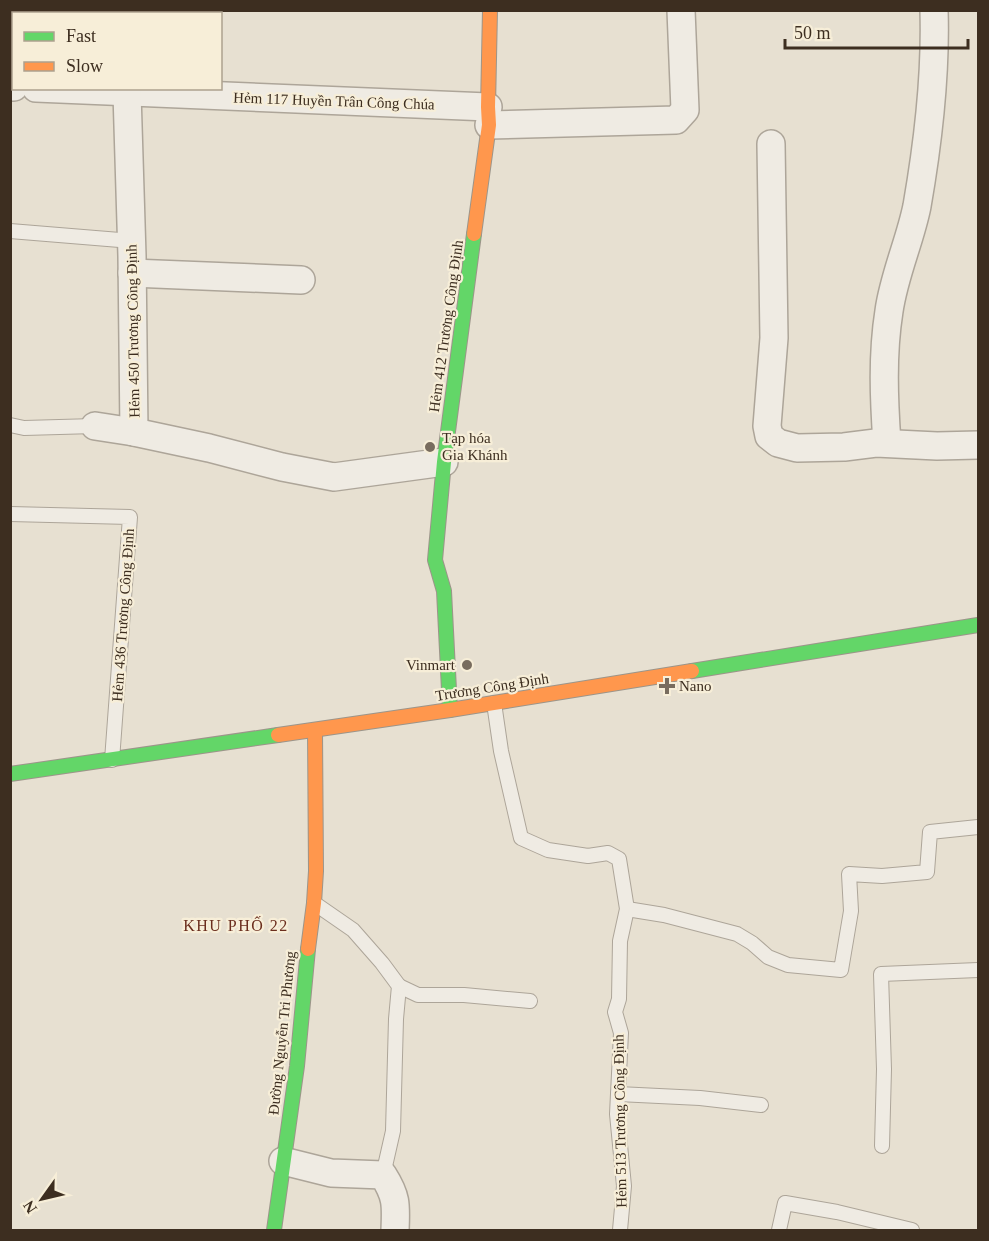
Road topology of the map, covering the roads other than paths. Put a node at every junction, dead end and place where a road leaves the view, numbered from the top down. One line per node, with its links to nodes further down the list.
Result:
1 (490, 10): 7 (street)
2 (681, 10): 7 (street, Hẻm 117 Huyền Trân Công Chúa)
3 (934, 10): 16 (street)
4 (72, 90): 6 (street, Hẻm 117 Huyền Trân Công Chúa)
5 (187, 92): 6 (street, Hẻm 117 Huyền Trân Công Chúa); 7 (street, Hẻm 117 Huyền Trân Công Chúa)
6 (127, 93): 10 (street, Hẻm 450 Trương Công Định)
7 (488, 116): 18 (street, Hẻm 412 Trương Công Định)
8 (771, 144): 16 (street)
9 (10, 231): 10 (lane)
10 (132, 241): 11 (street, Hẻm 450 Trương Công Định)
11 (132, 273): 12 (street); 15 (street, Hẻm 450 Trương Công Định)
12 (301, 280)
13 (10, 425): 14 (lane)
14 (95, 426): 15 (street)
15 (134, 432): 18 (street, Hẻm 450 Trương Công Định)
16 (887, 443): 17 (street)
17 (978, 445)
18 (444, 462): 22 (street, Hẻm 412 Trương Công Định)
19 (10, 514): 24 (lane, Hẻm 436 Trương Công Định)
20 (978, 625): 21 (street, Trương Công Định)
21 (494, 704): 22 (street, Trương Công Định); 28 (lane, Hẻm 513 Trương Công Định)
22 (450, 710): 23 (street, Trương Công Định)
23 (315, 730): 24 (street, Trương Công Định); 27 (street, Đường Nguyễn Tri Phương)
24 (112, 760): 25 (street, Trương Công Định)
25 (10, 774)
26 (978, 827): 28 (lane)
27 (314, 903): 30 (lane); 35 (street, Đường Nguyễn Tri Phương)
28 (627, 909): 32 (lane, Hẻm 513 Trương Công Định)
29 (978, 970): 34 (lane)
30 (399, 986): 31 (lane); 36 (lane)
31 (530, 1001)
32 (618, 1094): 33 (lane); 39 (lane, Hẻm 513 Trương Công Định)
33 (761, 1105)
34 (882, 1146)
35 (283, 1161): 36 (street); 37 (street, Đường Nguyễn Tri Phương)
36 (383, 1175): 38 (street)
37 (274, 1230)
38 (395, 1230)
39 (620, 1230)
40 (779, 1230): 41 (lane)
41 (912, 1230)

